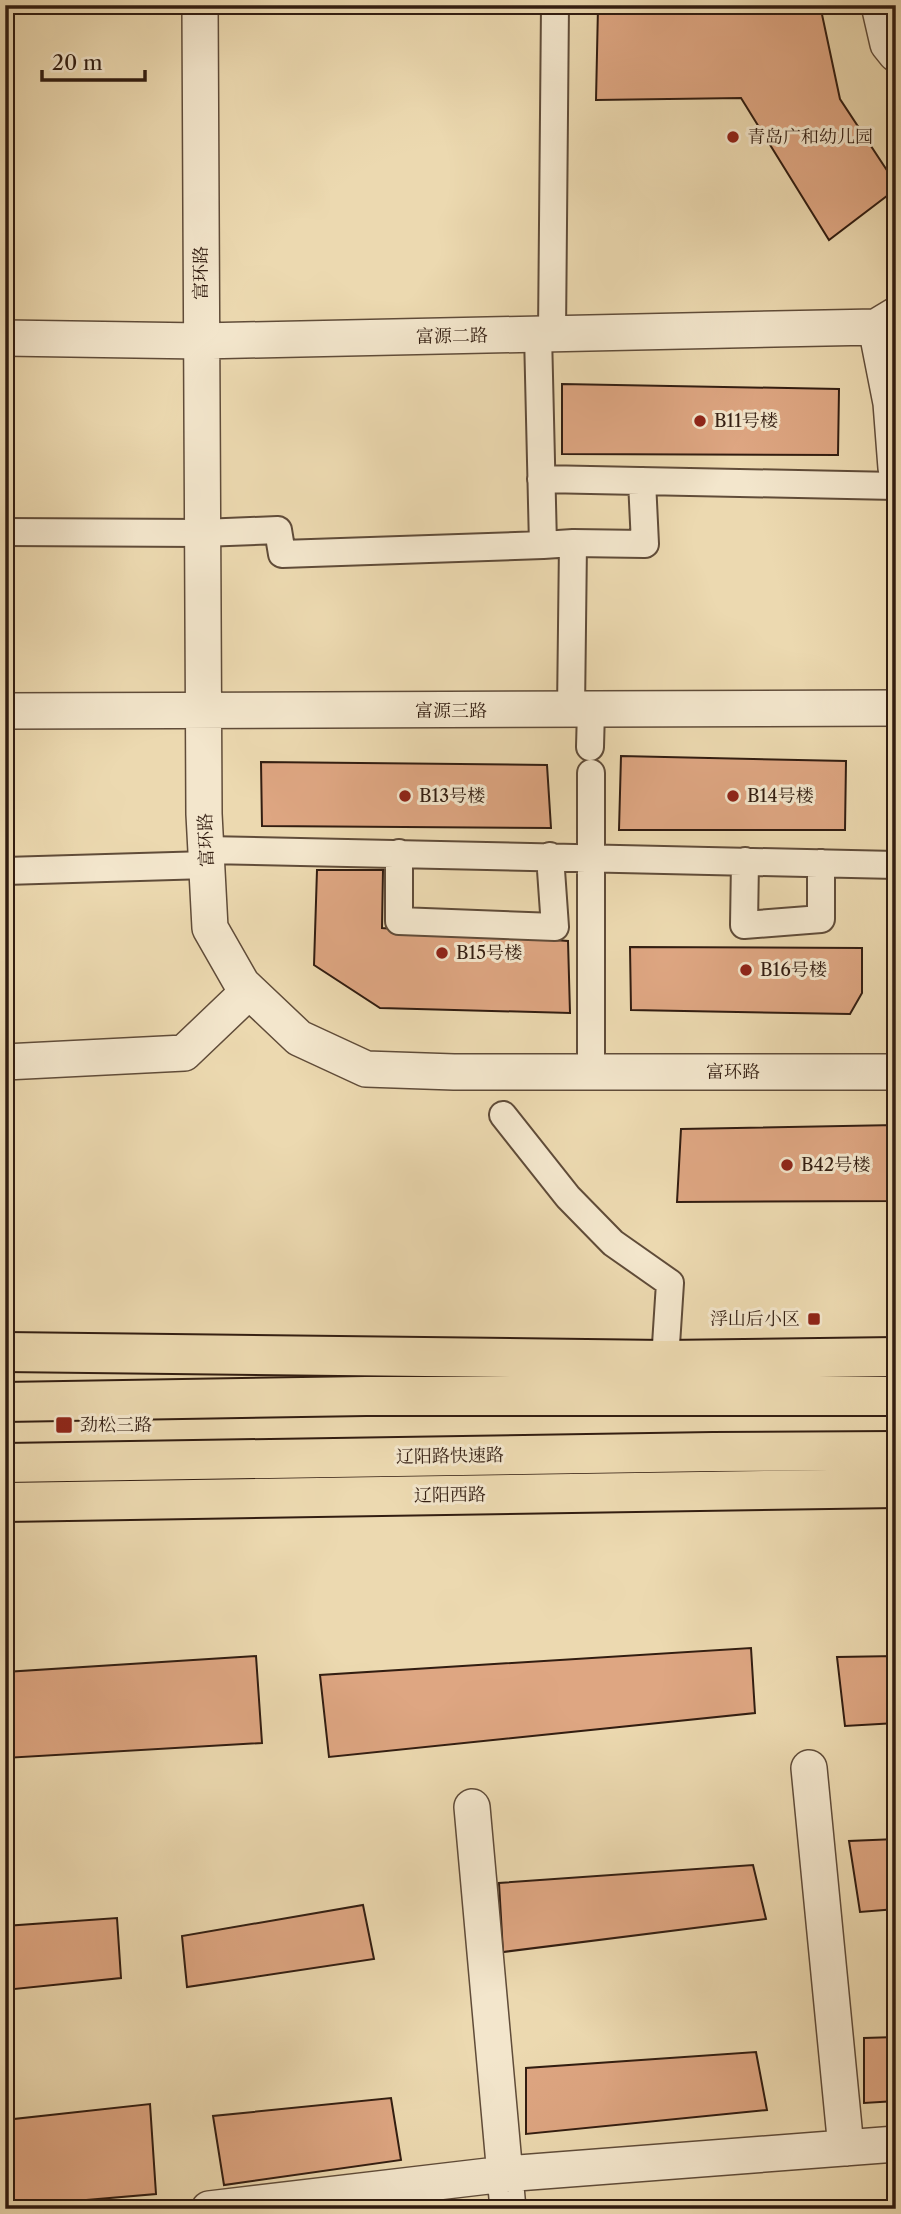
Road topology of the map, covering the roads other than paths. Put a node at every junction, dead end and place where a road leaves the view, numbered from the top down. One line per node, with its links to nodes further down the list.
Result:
1 (200, 5): 8 (street, 富环路)
2 (555, 5): 6 (street)
3 (879, 5): 4 (street)
4 (896, 54)
5 (886, 321): 6 (street, 富源二路); 9 (street)
6 (545, 334): 8 (street, 富源二路); 10 (street)
7 (5, 338): 8 (street, 富源二路)
8 (201, 341): 14 (street, 富环路)
9 (896, 468)
10 (541, 479): 11 (street); 16 (street)
11 (642, 481): 12 (street); 15 (street)
12 (896, 486)
13 (5, 532): 14 (street)
14 (202, 533): 16 (street); 20 (street, 富环路)
15 (573, 543): 16 (street); 18 (street)
16 (543, 545)
17 (896, 708): 18 (street, 富源三路)
18 (581, 710): 20 (street, 富源三路); 21 (street)
19 (5, 711): 20 (street, 富源三路)
20 (204, 712): 25 (street, 富环路)
21 (590, 747)
22 (591, 773): 26 (street)
23 (399, 853): 24 (street); 24 (street); 25 (street)
24 (550, 856): 26 (street)
25 (206, 857): 30 (street); 31 (street, 富环路)
26 (591, 857): 27 (street); 33 (street)
27 (745, 861): 28 (street); 28 (street)
28 (821, 863): 29 (street)
29 (896, 865)
30 (5, 871)
31 (249, 991): 32 (street); 33 (street, 富环路)
32 (5, 1062)
33 (591, 1072): 34 (street, 富环路)
34 (896, 1072)
35 (503, 1115): 38 (street)
36 (5, 1352): 38 (main road)
37 (896, 1357): 38 (main road)
38 (665, 1360)
39 (896, 1396): 40 (main road)
40 (5, 1402)
41 (896, 1451): 42 (main road, 辽阳路快速路)
42 (5, 1463)
43 (896, 1488): 44 (main road, 辽阳西路)
44 (5, 1502)
45 (809, 1768): 48 (street)
46 (472, 1807): 49 (street)
47 (896, 2144): 48 (street)
48 (846, 2148): 49 (street)
49 (505, 2174): 50 (street); 51 (street)
50 (209, 2209)
51 (508, 2209)

